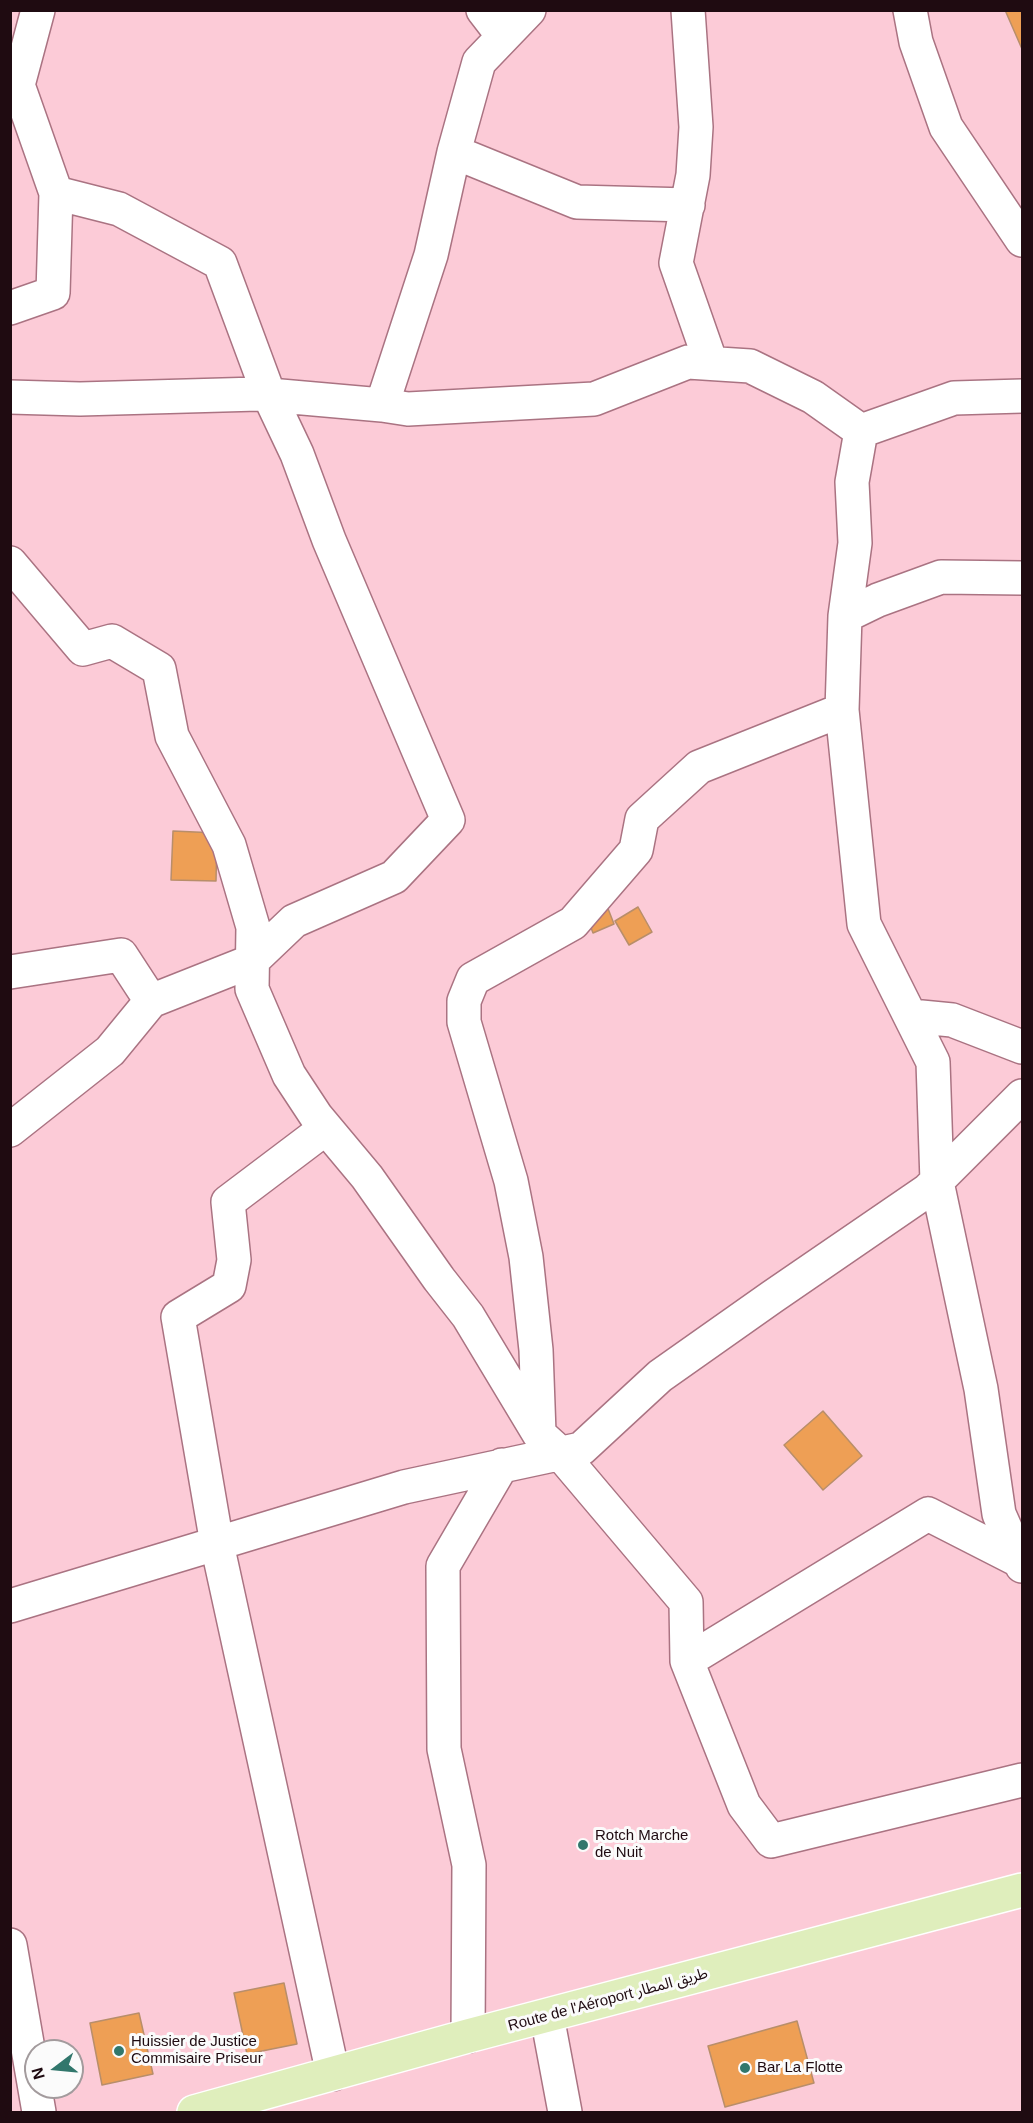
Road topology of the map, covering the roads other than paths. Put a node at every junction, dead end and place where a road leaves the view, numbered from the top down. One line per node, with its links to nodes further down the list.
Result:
1 (38, 10): 7 (street)
2 (483, 10): 6 (street)
3 (529, 10): 6 (street)
4 (688, 10): 10 (street)
5 (910, 10): 11 (street)
6 (503, 36): 8 (street)
7 (14, 85): 9 (street)
8 (454, 152): 10 (street); 17 (street)
9 (56, 193): 12 (street); 14 (street)
10 (688, 205): 13 (street)
11 (1023, 240)
12 (10, 308)
13 (711, 363): 17 (street); 18 (street)
14 (269, 395): 16 (street); 17 (street); 23 (street)
15 (1023, 396): 18 (street)
16 (10, 397)
17 (382, 405)
18 (861, 431): 21 (street)
19 (10, 563): 23 (street)
20 (1023, 578): 21 (street)
21 (844, 616): 22 (street)
22 (842, 710): 26 (street); 32 (street)
23 (252, 961): 25 (street); 29 (street)
24 (10, 972): 25 (street)
25 (151, 1001): 30 (street)
26 (911, 1016): 27 (street); 31 (street)
27 (1023, 1047)
28 (1023, 1096): 31 (street)
29 (326, 1128): 32 (street); 34 (street)
30 (10, 1130)
31 (937, 1182): 32 (street); 35 (street)
32 (549, 1444): 33 (street); 37 (street)
33 (502, 1465): 34 (street); 42 (street)
34 (217, 1544): 36 (street); 43 (street)
35 (1022, 1562): 37 (street)
36 (10, 1606)
37 (687, 1661): 38 (street)
38 (1023, 1780)
39 (1023, 1890): 41 (main road, Route de l'Aéroport طريق المطار)
40 (10, 1945): 44 (street)
41 (547, 2016): 42 (main road, Route de l'Aéroport طريق المطار); 46 (street)
42 (468, 2036): 43 (main road, Route de l'Aéroport طريق المطار)
43 (333, 2074): 45 (main road, Route de l'Aéroport طريق المطار)
44 (39, 2112)
45 (194, 2112)
46 (565, 2112)

